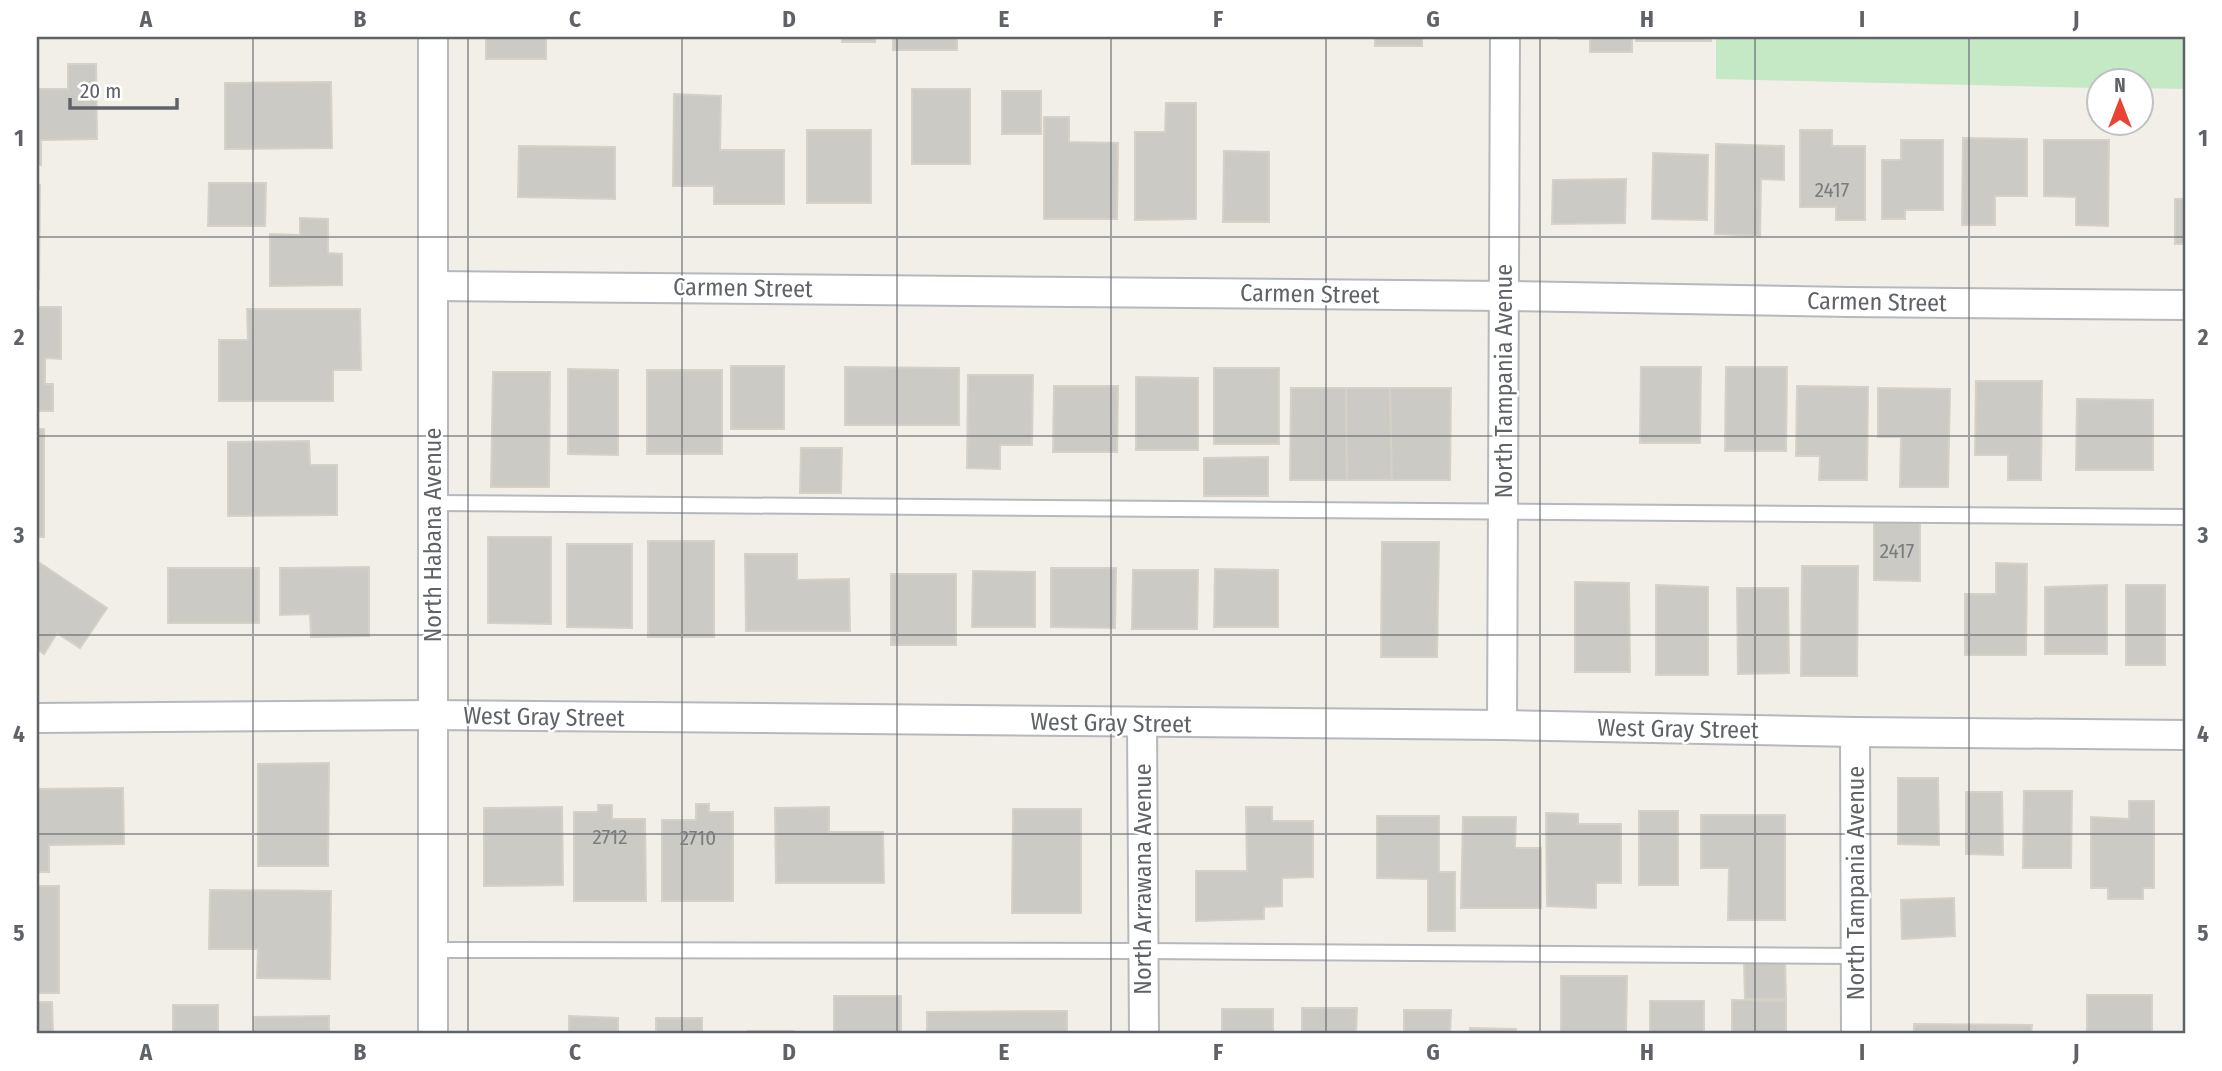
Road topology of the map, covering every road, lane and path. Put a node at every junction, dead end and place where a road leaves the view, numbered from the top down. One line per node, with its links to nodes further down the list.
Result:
1 (433, 37): 3 (street, North Habana Avenue)
2 (1505, 37): 4 (street, North Tampania Avenue)
3 (435, 286): 4 (street, Carmen Street); 6 (street, North Habana Avenue)
4 (1505, 296): 5 (street, Carmen Street); 7 (street, North Tampania Avenue)
5 (2185, 305)
6 (433, 503): 7 (lane); 9 (street, North Habana Avenue)
7 (1503, 511): 8 (lane); 12 (street, North Tampania Avenue)
8 (2185, 517)
9 (433, 715): 10 (street, West Gray Street); 11 (street, West Gray Street); 15 (street, North Habana Avenue)
10 (37, 718)
11 (1143, 723): 12 (street, West Gray Street); 16 (street, North Arrawana Avenue)
12 (1502, 725): 13 (street, West Gray Street)
13 (1855, 732): 14 (street, West Gray Street); 17 (street, North Tampania Avenue)
14 (2185, 735)
15 (433, 950): 16 (lane); 18 (street, North Habana Avenue)
16 (1144, 951): 17 (lane); 19 (street, North Arrawana Avenue)
17 (1857, 956): 20 (street, North Tampania Avenue)
18 (433, 1034)
19 (1144, 1034)
20 (1856, 1034)

